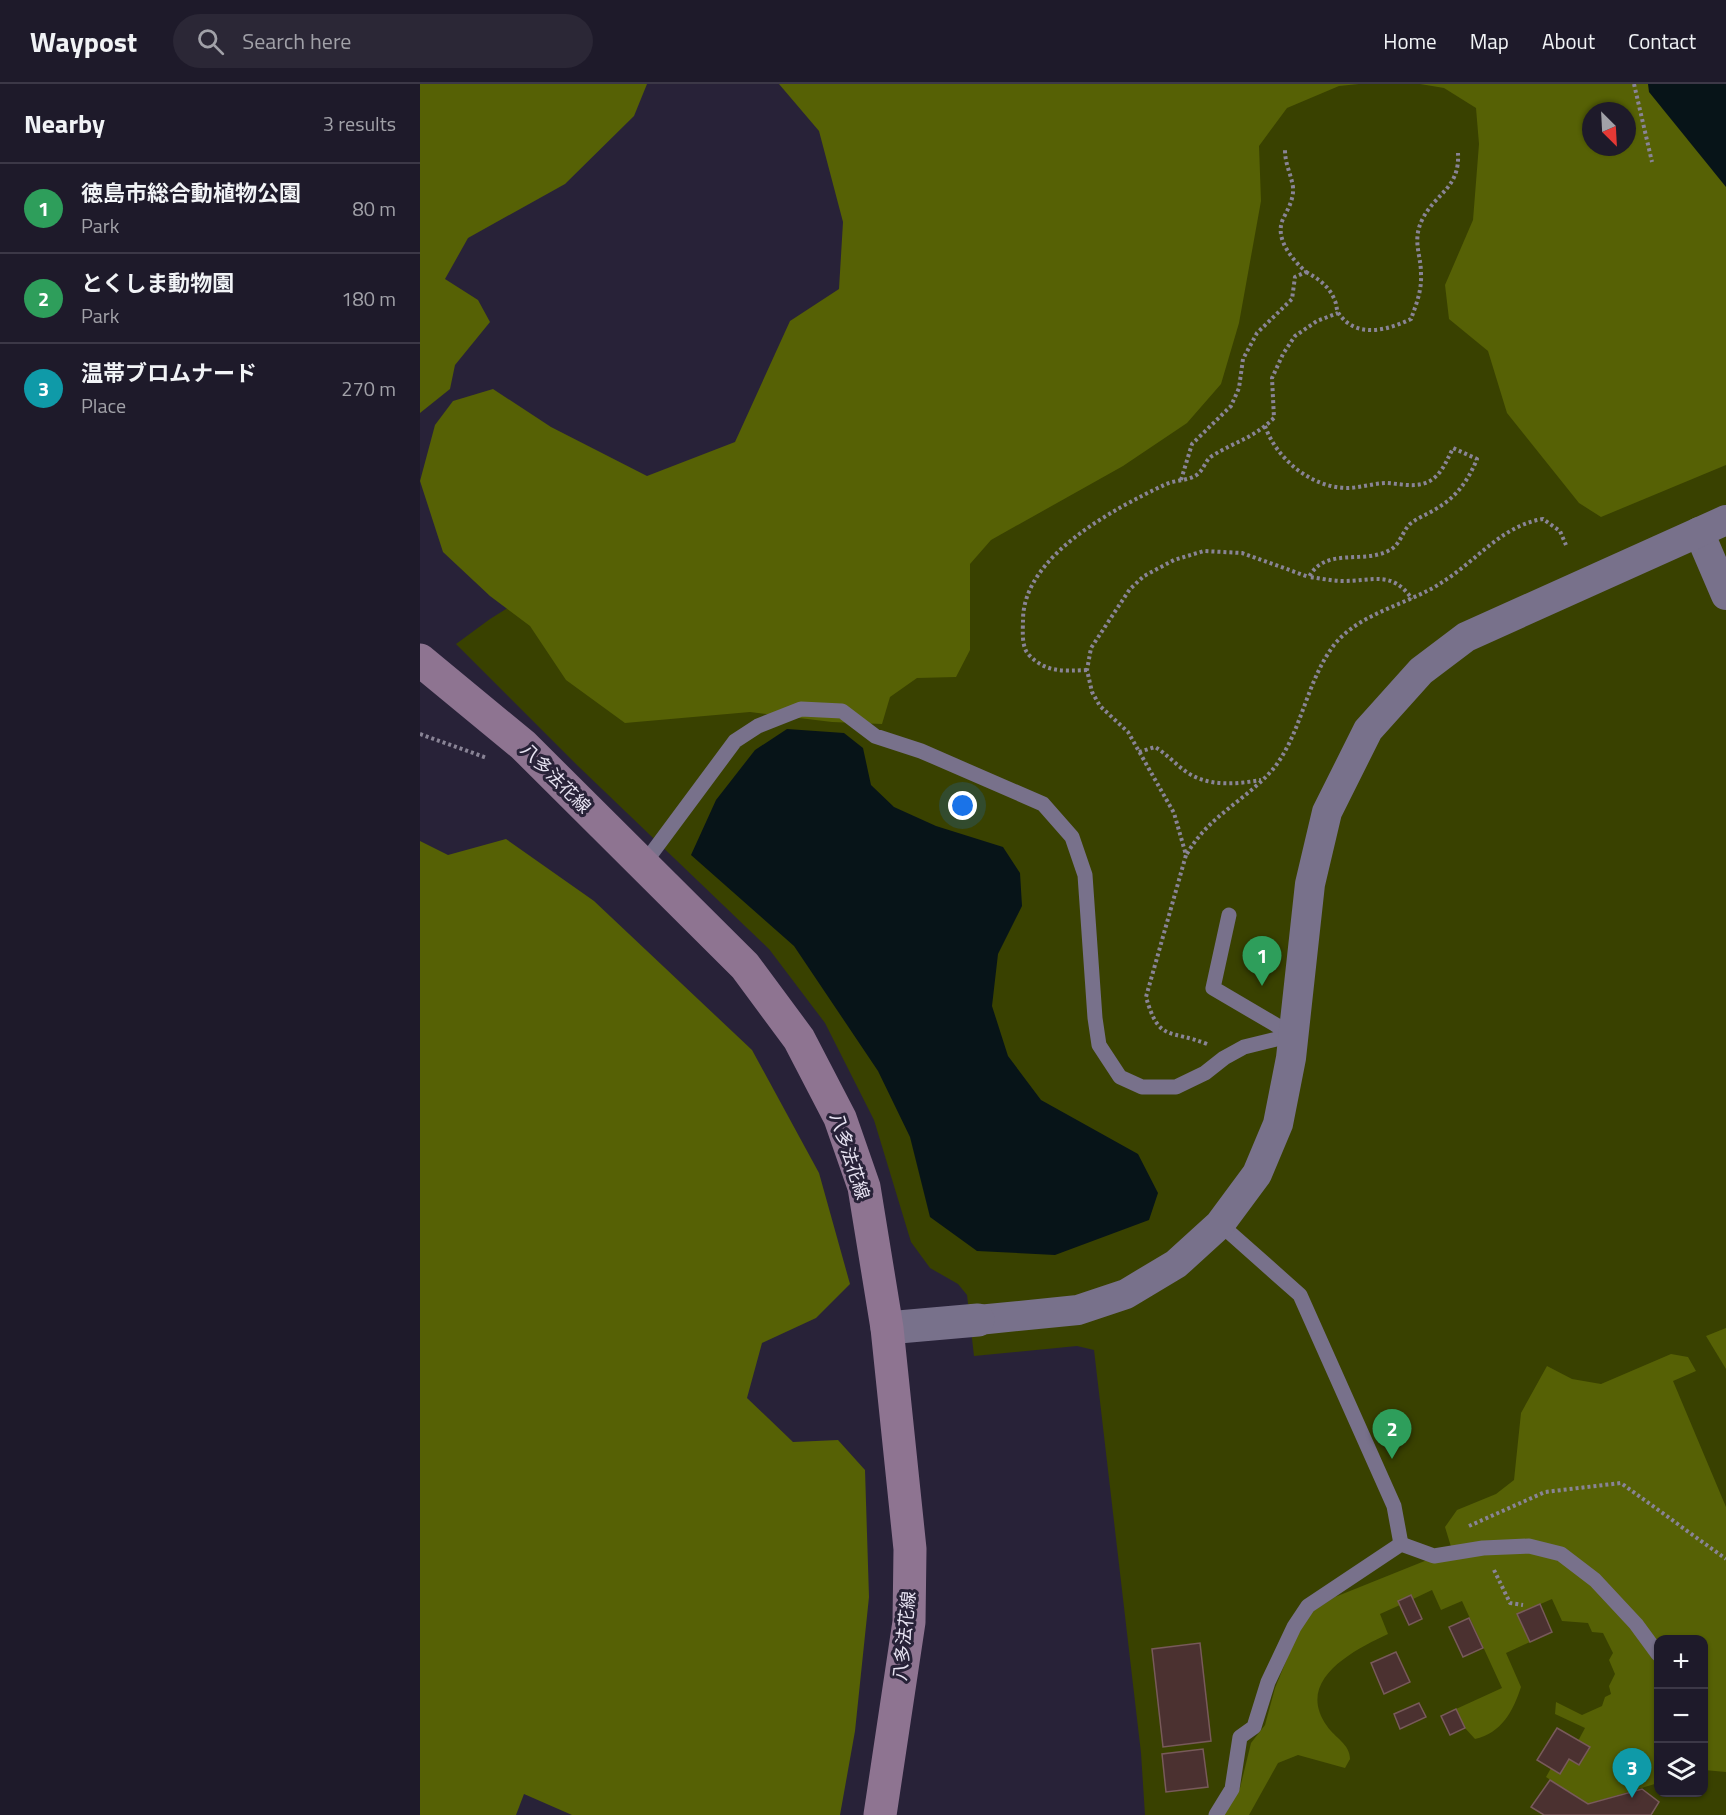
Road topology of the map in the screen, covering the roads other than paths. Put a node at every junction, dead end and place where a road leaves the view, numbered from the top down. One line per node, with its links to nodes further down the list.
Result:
1 (1726, 520): 2 (street)
2 (1699, 532): 3 (street); 7 (street)
3 (1726, 595)
4 (420, 660): 5 (main road, 八多法花線)
5 (644, 865): 7 (lane); 10 (main road, 八多法花線)
6 (1229, 915): 7 (lane)
7 (1293, 1035): 8 (street)
8 (1220, 1224): 9 (street); 11 (lane)
9 (978, 1320): 10 (street)
10 (887, 1328): 13 (main road, 八多法花線)
11 (1401, 1544): 12 (lane); 14 (lane)
12 (1654, 1647)
13 (880, 1815)
14 (1216, 1815)

